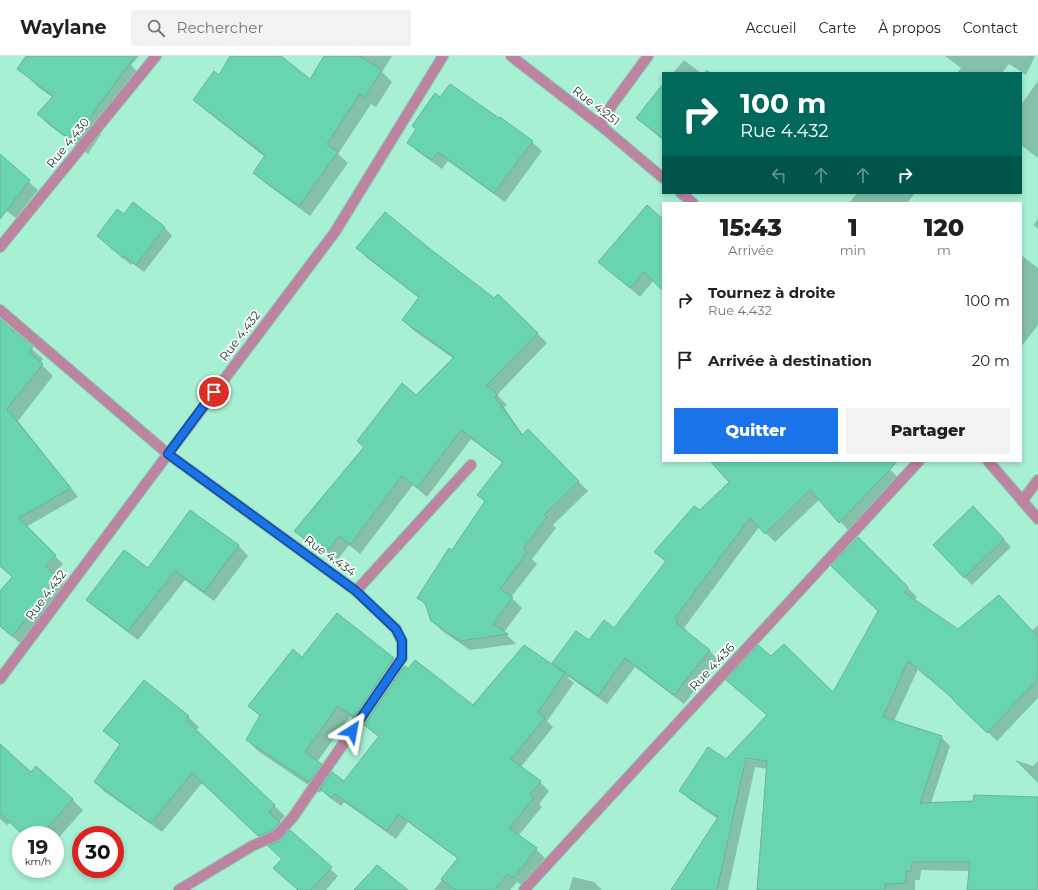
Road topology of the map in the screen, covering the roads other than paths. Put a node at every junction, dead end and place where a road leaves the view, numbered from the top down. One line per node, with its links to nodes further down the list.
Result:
1 (156, 56): 9 (street, Rue 4.430)
2 (443, 56): 11 (street, Rue 4.432)
3 (511, 56): 5 (street, Rue 4.251)
4 (648, 56): 5 (street)
5 (600, 125): 6 (street, Rue 4.251)
6 (662, 177)
7 (682, 194): 8 (street)
8 (692, 202)
9 (0, 247)
10 (0, 310): 11 (street, Rue 4.434)
11 (168, 454): 18 (street, Rue 4.434); 19 (street, Rue 4.432)
12 (918, 462): 21 (street, Rue 4.436)
13 (989, 462): 16 (street)
14 (471, 465): 18 (street)
15 (1038, 480): 16 (street)
16 (1022, 501): 17 (street)
17 (1038, 519)
18 (356, 591): 20 (street, Rue 4.434)
19 (0, 679)
20 (179, 890)
21 (524, 890)

